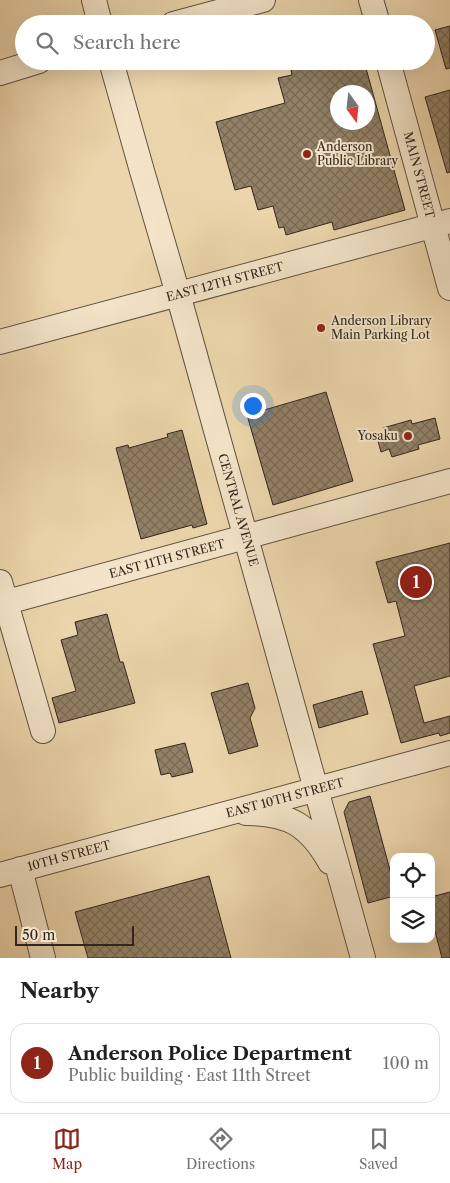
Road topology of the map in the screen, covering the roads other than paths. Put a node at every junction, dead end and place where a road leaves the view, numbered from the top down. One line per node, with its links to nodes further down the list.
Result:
1 (94, 0): 4 (street)
2 (263, 0): 5 (street)
3 (371, 0): 6 (street)
4 (98, 15)
5 (207, 15)
6 (375, 15)
7 (15, 68): 10 (street)
8 (114, 70): 13 (street, CENTRAL AVENUE)
9 (391, 70): 11 (street, MAIN STREET)
10 (0, 73)
11 (441, 223): 12 (street, MAIN STREET); 13 (street, EAST 12TH STREET)
12 (450, 288)
13 (178, 294): 14 (street, EAST 12TH STREET); 16 (street, CENTRAL AVENUE)
14 (0, 342)
15 (450, 481): 16 (street, EAST 11TH STREET)
16 (245, 538): 17 (street, EAST 11TH STREET); 20 (street, CENTRAL AVENUE)
17 (2, 596): 18 (street)
18 (43, 731)
19 (450, 753): 20 (street, EAST 10TH STREET)
20 (316, 790): 21 (street, EAST 10TH STREET); 24 (street, CENTRAL AVENUE)
21 (210, 818): 22 (street, EAST 10TH STREET); 24 (street)
22 (119, 842): 23 (street, 10TH STREET)
23 (10, 872): 25 (street)
24 (344, 889): 26 (street, CENTRAL AVENUE)
25 (43, 958)
26 (363, 958)

